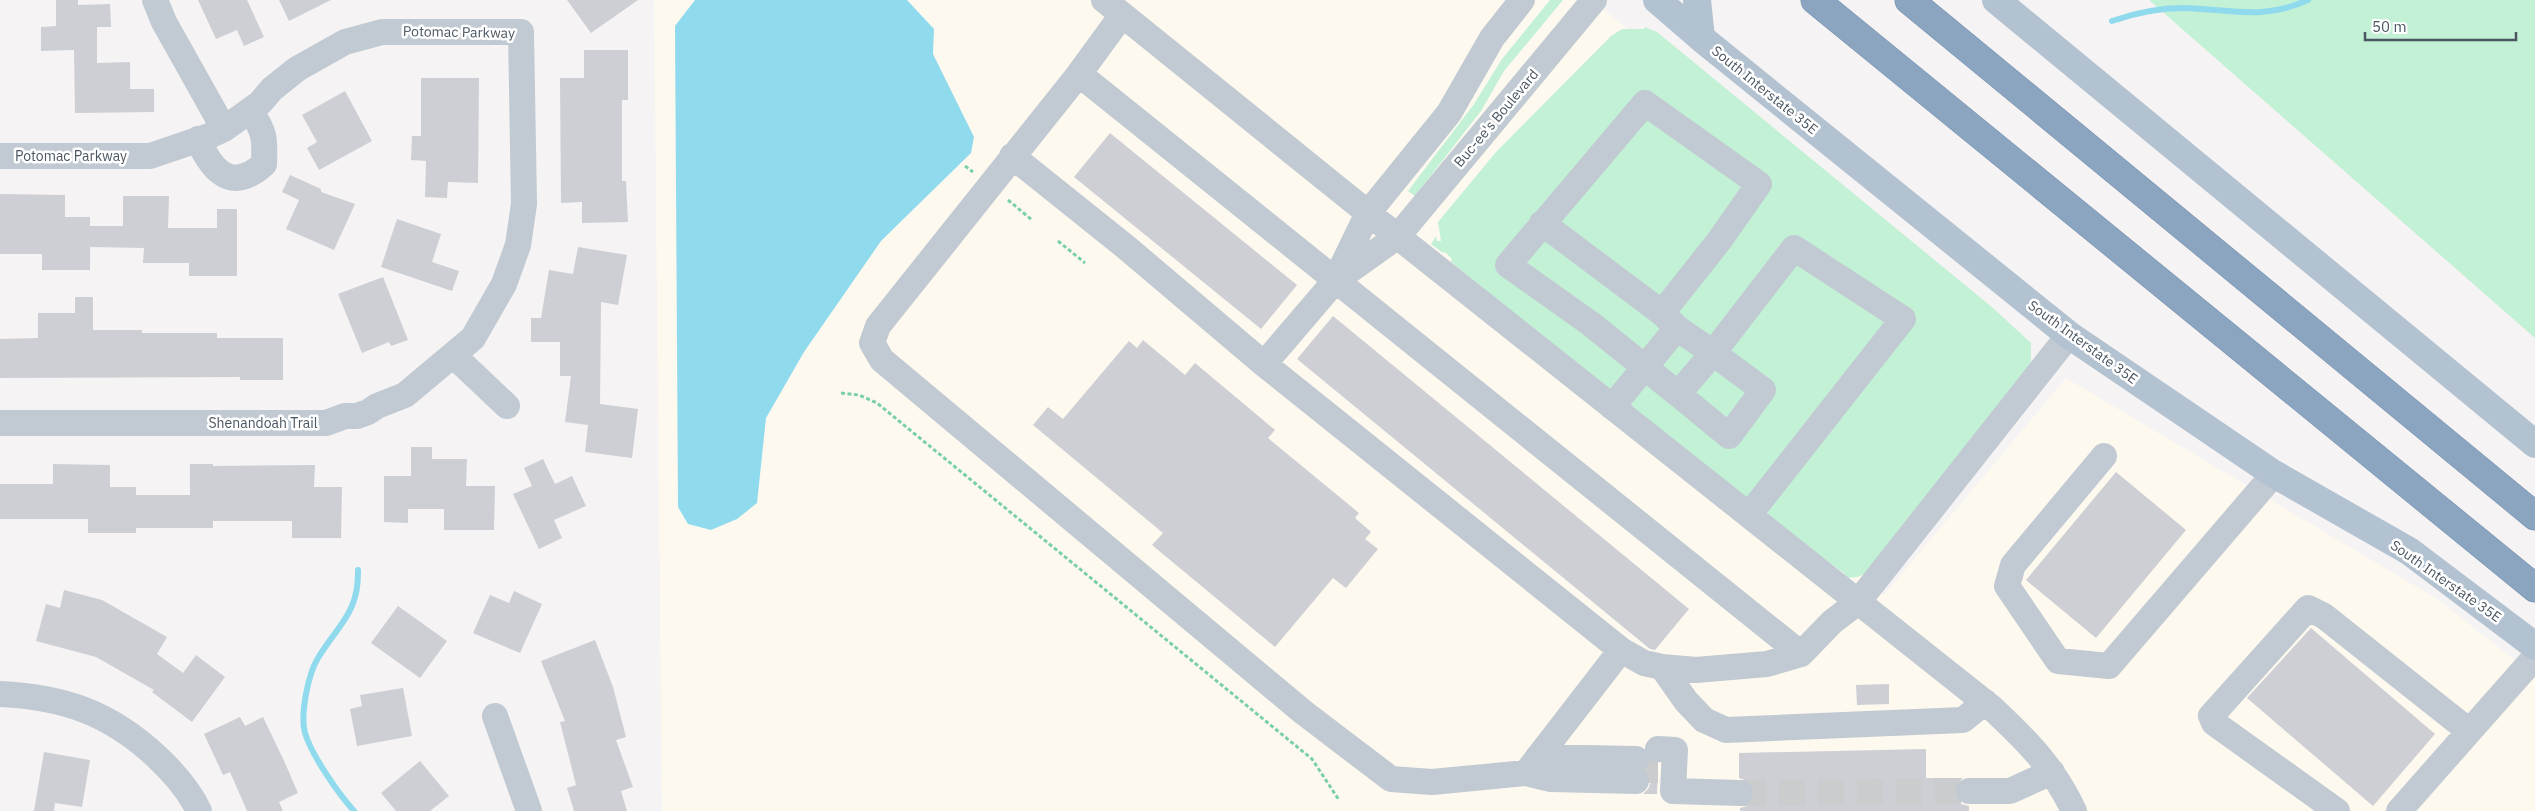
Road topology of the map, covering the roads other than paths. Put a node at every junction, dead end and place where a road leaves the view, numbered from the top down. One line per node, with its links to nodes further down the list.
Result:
1 (155, 0): 13 (street)
2 (1522, 0): 17 (street)
3 (1594, 0): 19 (street, Buc-ee's Boulevard)
4 (1657, 0): 10 (main road, South Interstate 35E)
5 (1697, 0): 10 (main road)
6 (1815, 0): 37 (highway)
7 (1909, 0): 36 (highway)
8 (1996, 0): 32 (main road)
9 (1113, 7): 11 (street); 17 (street)
10 (1701, 38): 23 (main road, South Interstate 35E)
11 (1079, 74): 16 (street); 20 (street)
12 (250, 111): 13 (street, Potomac Parkway); 14 (street); 21 (street, Potomac Parkway)
13 (224, 129): 14 (street, Potomac Parkway)
14 (198, 140): 15 (street, Potomac Parkway)
15 (0, 156)
16 (1012, 156): 26 (street); 48 (street)
17 (1368, 213): 19 (street); 20 (street)
18 (1542, 223): 22 (street); 22 (street); 27 (street)
19 (1398, 236): 20 (street, Buc-ee's Boulevard); 30 (street)
20 (1335, 281): 26 (street); 41 (street)
21 (485, 316): 25 (street, Shenandoah Trail)
22 (1670, 320): 24 (street); 27 (street)
23 (2069, 335): 34 (main road, South Interstate 35E); 38 (street)
24 (1713, 353): 28 (street); 28 (street); 35 (street)
25 (453, 355): 29 (street); 31 (street, Shenandoah Trail)
26 (1264, 364): 40 (street)
27 (1644, 368): 28 (street); 30 (street)
28 (1678, 394)
29 (507, 406)
30 (1612, 407): 35 (street)
31 (0, 423)
32 (2535, 444)
33 (2104, 456): 34 (street)
34 (2274, 474): 39 (main road, South Interstate 35E)
35 (1749, 515): 38 (street)
36 (2535, 516)
37 (2535, 588)
38 (1858, 602): 41 (street); 45 (street)
39 (2535, 646)
40 (1621, 650): 43 (street); 48 (street)
41 (1801, 654): 43 (street)
42 (2535, 657): 47 (street)
43 (1662, 667): 45 (street)
44 (0, 694): 52 (street)
45 (1985, 702): 49 (street)
46 (495, 716): 53 (street)
47 (2469, 731): 55 (street); 56 (street)
48 (1535, 761): 51 (street)
49 (2052, 772): 50 (street); 54 (street)
50 (1969, 791)
51 (1740, 793)
52 (200, 811)
53 (529, 811)
54 (2074, 811)
55 (2337, 811)
56 (2399, 811)

